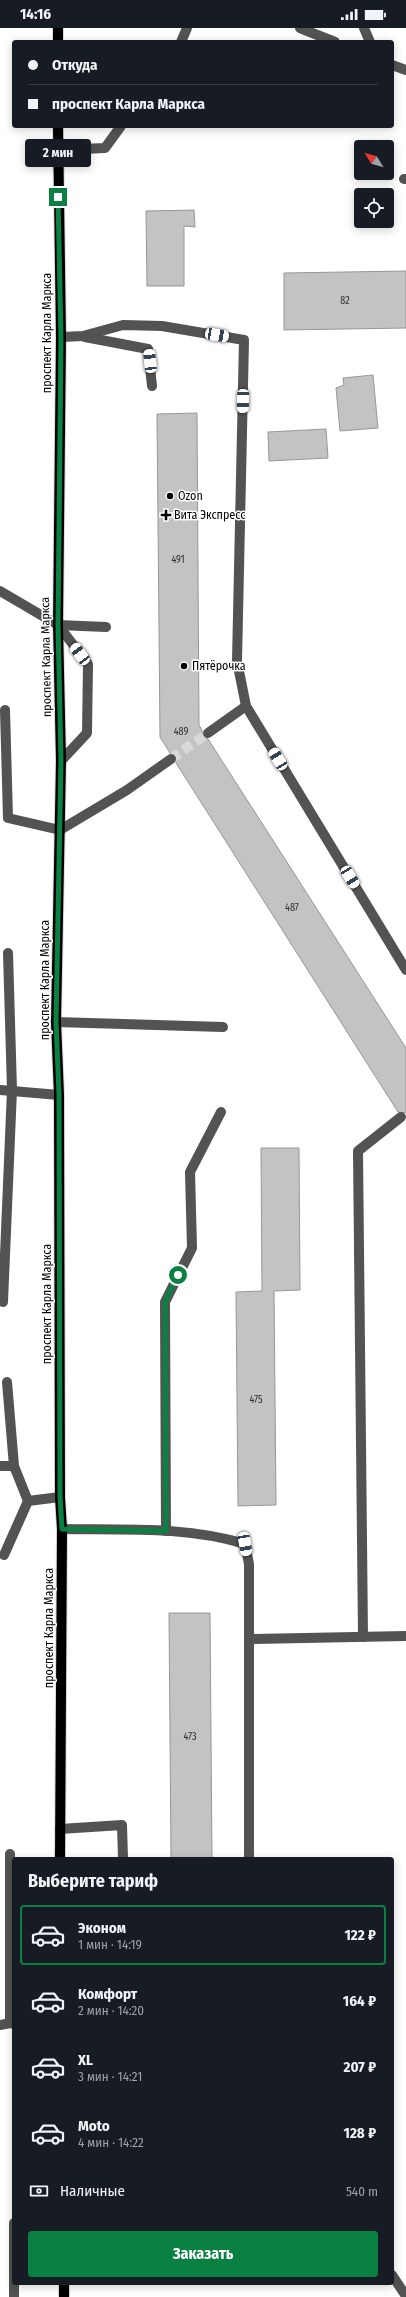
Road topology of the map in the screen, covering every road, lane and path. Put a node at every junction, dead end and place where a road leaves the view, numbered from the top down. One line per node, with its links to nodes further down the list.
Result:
1 (58, 28): 5 (main road)
2 (187, 28): 6 (street)
3 (300, 28): 7 (street)
4 (364, 28): 8 (street)
5 (58, 40)
6 (182, 40)
7 (330, 40)
8 (369, 40)
9 (394, 66): 10 (street)
10 (406, 70)
11 (58, 128): 13 (main road, проспект Карла Маркса)
12 (120, 128): 13 (street)
13 (58, 150): 15 (main road, проспект Карла Маркса)
14 (83, 336): 15 (street); 16 (street); 20 (street)
15 (61, 338): 18 (main road, проспект Карла Маркса)
16 (152, 386)
17 (0, 591): 18 (street)
18 (58, 625): 19 (street); 24 (main road, проспект Карла Маркса); 24 (street)
19 (106, 627)
20 (246, 706): 22 (street); 28 (street)
21 (5, 710): 25 (street)
22 (208, 732)
23 (170, 759): 26 (street)
24 (61, 760): 26 (main road, проспект Карла Маркса)
25 (4, 817): 26 (street)
26 (60, 830): 29 (main road, проспект Карла Маркса)
27 (8, 953): 32 (street)
28 (406, 970)
29 (56, 1022): 30 (street); 33 (main road, проспект Карла Маркса)
30 (223, 1026)
31 (0, 1090): 32 (street)
32 (12, 1090): 33 (street); 36 (street)
33 (59, 1095): 40 (main road, проспект Карла Маркса)
34 (221, 1112): 43 (street)
35 (400, 1117): 46 (street)
36 (3, 1302)
37 (7, 1382): 39 (street)
38 (0, 1466): 39 (street)
39 (14, 1466): 41 (street)
40 (60, 1496): 41 (street); 42 (main road, проспект Карла Маркса)
41 (28, 1500): 44 (street)
42 (62, 1529): 43 (street); 48 (main road, проспект Карла Маркса)
43 (166, 1531): 47 (street)
44 (4, 1555)
45 (406, 1636): 46 (street)
46 (363, 1637): 47 (street)
47 (249, 1639): 52 (street)
48 (60, 1828): 50 (main road, проспект Карла Маркса); 51 (street)
49 (10, 1854): 53 (street)
50 (60, 1857)
51 (123, 1857)
52 (249, 1857)
53 (8, 2024)
54 (394, 2278): 57 (street)
55 (14, 2285): 58 (street)
56 (64, 2285): 59 (main road)
57 (406, 2296)
58 (14, 2297)
59 (64, 2297)

